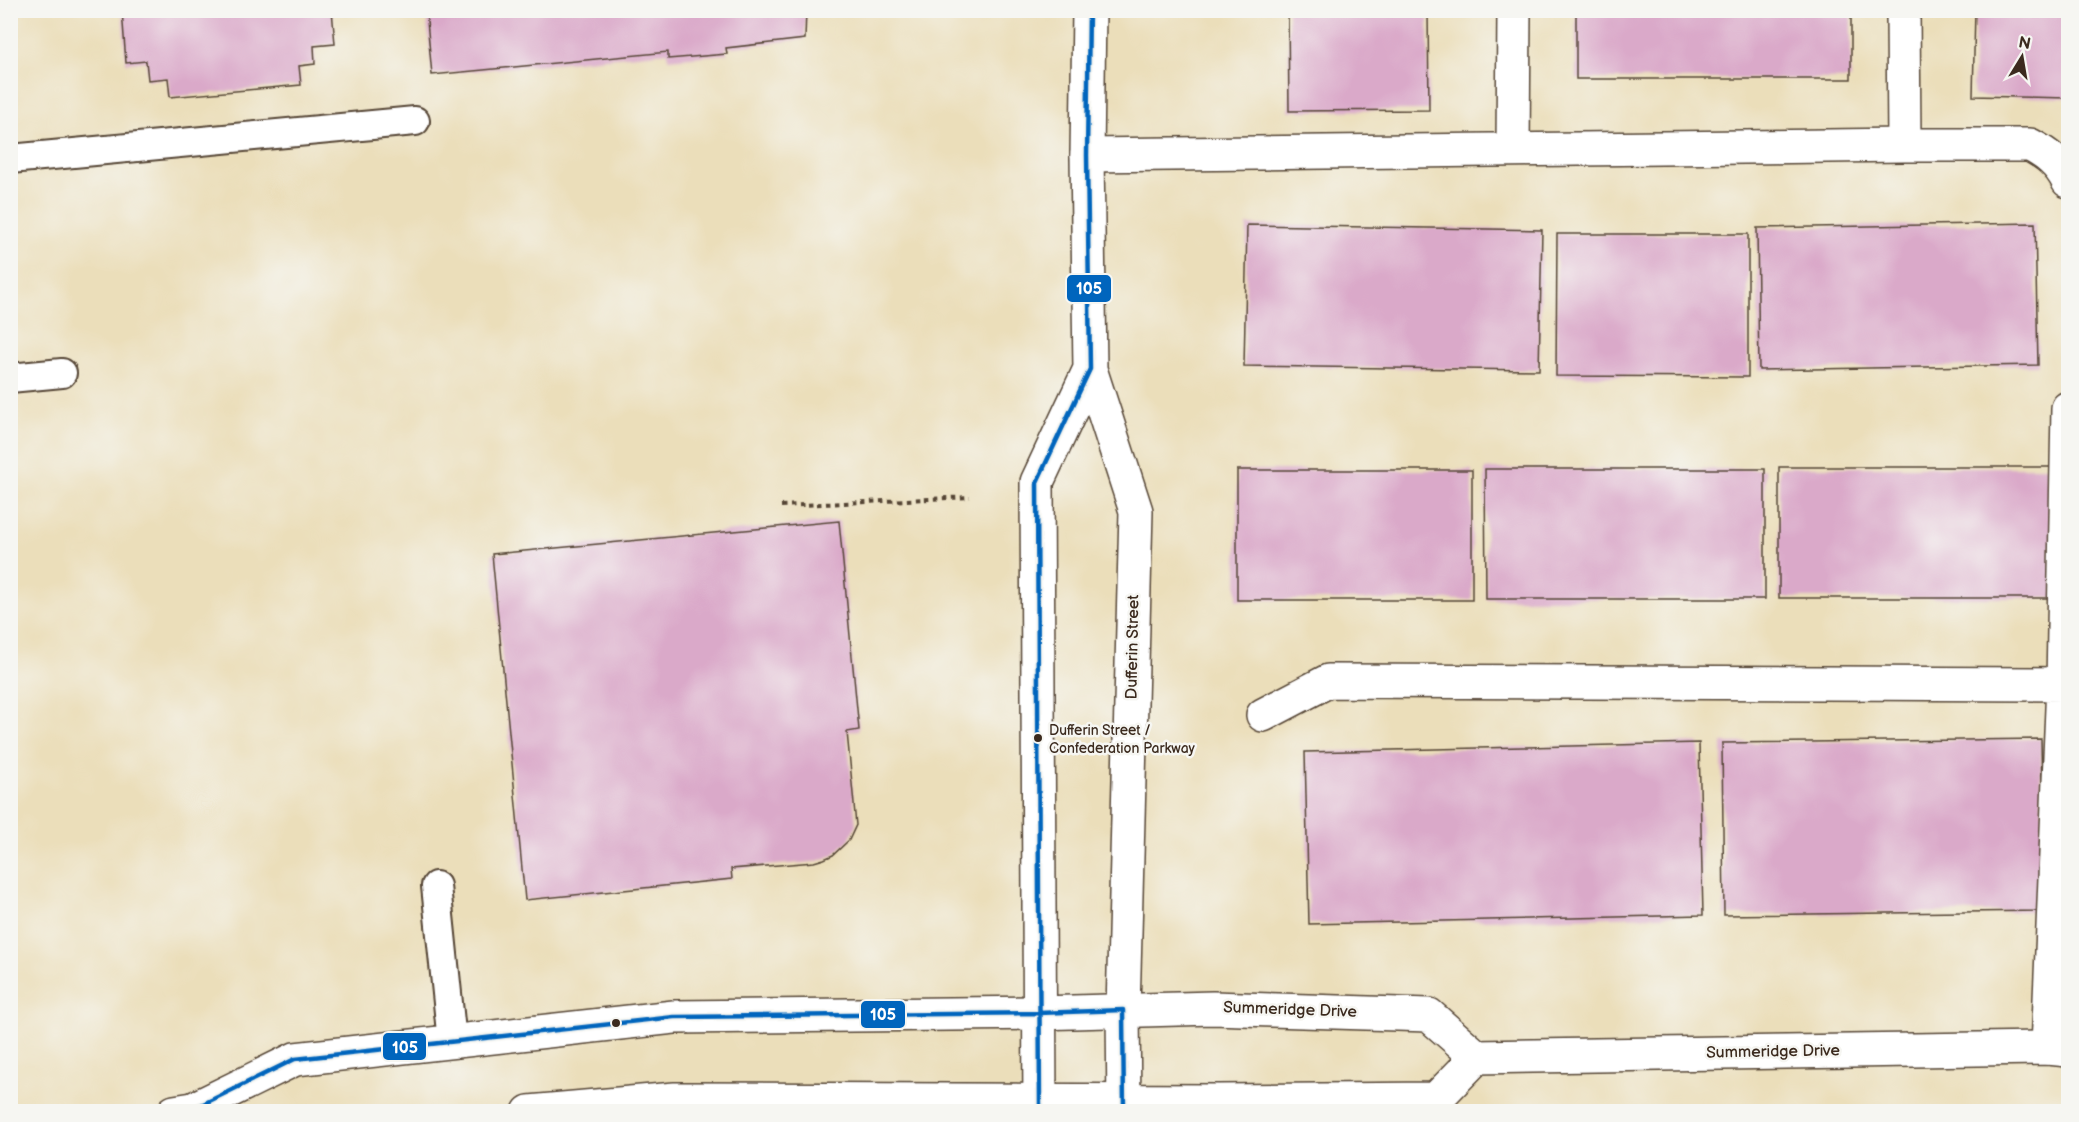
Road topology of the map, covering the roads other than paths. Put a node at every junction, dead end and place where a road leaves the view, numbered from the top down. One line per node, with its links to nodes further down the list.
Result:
1 (1089, 10): 7 (street, Dufferin Street)
2 (1514, 10): 6 (street)
3 (1903, 10): 5 (street)
4 (416, 121): 8 (lane)
5 (1904, 145): 6 (street); 9 (street)
6 (1513, 149): 7 (street)
7 (1087, 155): 10 (street, Dufferin Street)
8 (10, 159)
9 (2068, 181)
10 (1090, 369): 17 (street, Dufferin Street); 18 (street, Dufferin Street)
11 (62, 373): 12 (lane)
12 (10, 378)
13 (2068, 408): 14 (street)
14 (2063, 684): 15 (street); 20 (street)
15 (1263, 715)
16 (436, 886): 19 (lane)
17 (1123, 1010): 18 (street, Summeridge Drive); 21 (street, Summeridge Drive); 23 (street, Dufferin Street)
18 (1038, 1013): 19 (street, Summeridge Drive); 22 (street, Dufferin Street)
19 (452, 1042): 24 (street, Summeridge Drive)
20 (2058, 1049): 21 (street, Summeridge Drive)
21 (1477, 1057): 23 (street)
22 (1040, 1106): 23 (street); 25 (street)
23 (1124, 1106)
24 (191, 1111)
25 (528, 1112)

